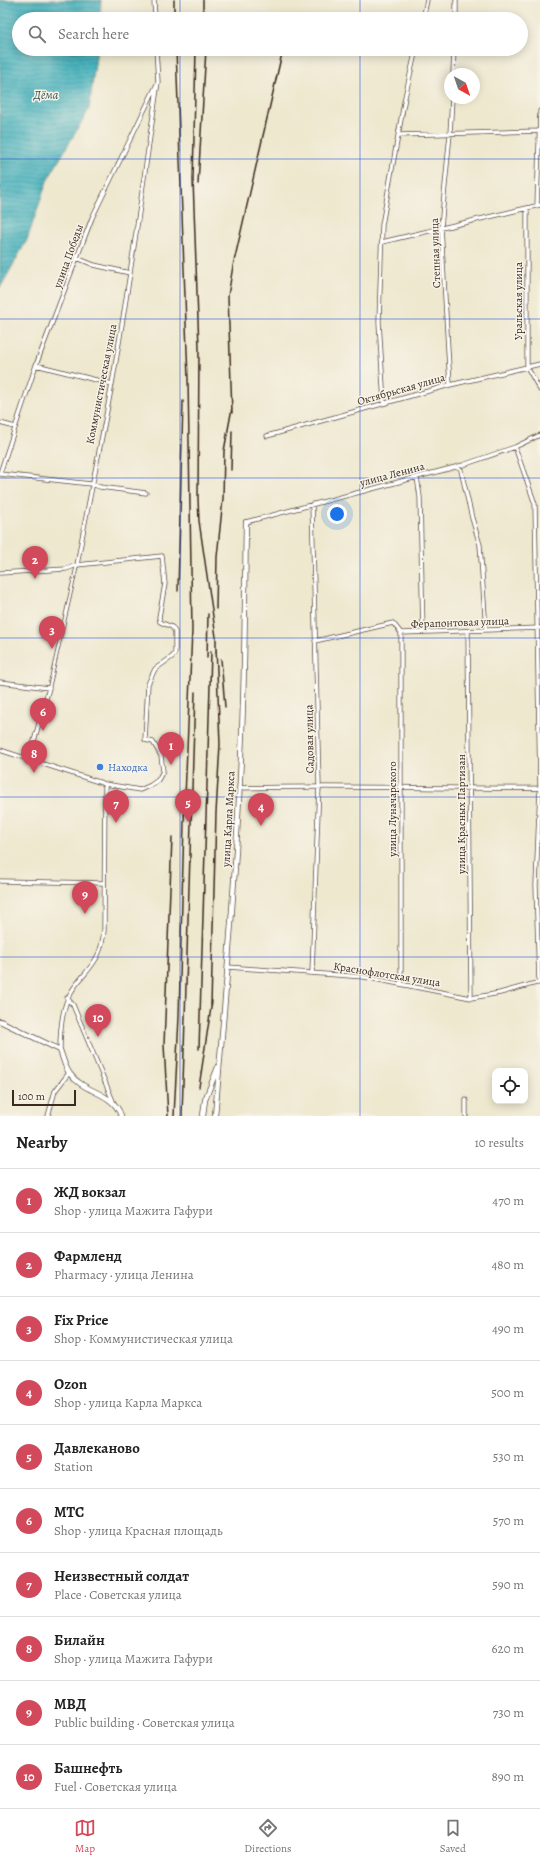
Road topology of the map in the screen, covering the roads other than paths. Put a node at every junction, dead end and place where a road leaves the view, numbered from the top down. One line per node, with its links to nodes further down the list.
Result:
1 (154, 0): 4 (street)
2 (427, 0): 5 (street)
3 (456, 0): 6 (street)
4 (155, 12)
5 (424, 12)
6 (456, 12)
7 (156, 56): 11 (street)
8 (414, 56): 18 (street)
9 (454, 56): 10 (street)
10 (453, 68)
11 (158, 82): 13 (street, улица Победы); 15 (street, Коммунистическая улица)
12 (452, 104): 17 (street, Степная улица)
13 (144, 110): 15 (street); 23 (street, улица Победы)
14 (540, 112): 16 (street)
15 (153, 113): 24 (street, Коммунистическая улица)
16 (540, 131): 17 (street); 19 (street)
17 (450, 134): 18 (street); 21 (street, Степная улица)
18 (399, 135): 22 (street)
19 (538, 205): 20 (street)
20 (528, 208): 21 (street); 27 (street, Уральская улица)
21 (441, 227): 22 (street); 29 (street, Степная улица)
22 (382, 242): 31 (street)
23 (77, 258): 24 (street); 26 (street, улица Победы)
24 (130, 273): 28 (street, Коммунистическая улица)
25 (540, 364): 27 (street, Октябрьская улица)
26 (36, 365): 28 (street); 33 (street, улица Победы)
27 (527, 367): 29 (street, Октябрьская улица); 30 (street, Уральская улица)
28 (112, 384): 40 (street, Коммунистическая улица)
29 (450, 385): 31 (street, Октябрьская улица)
30 (540, 390)
31 (384, 403): 35 (street, Октябрьская улица)
32 (0, 423): 33 (street)
33 (15, 427): 38 (street, улица Победы)
34 (540, 435): 36 (street, улица Ленина)
35 (267, 436)
36 (515, 447): 37 (street, улица Ленина); 46 (street)
37 (460, 466): 39 (street, улица Ленина); 47 (street)
38 (0, 473): 40 (street)
39 (416, 477): 42 (street, улица Ленина); 49 (street)
40 (91, 484): 41 (street); 44 (street, Коммунистическая улица)
41 (146, 494)
42 (312, 504): 43 (street, улица Ленина); 51 (street, Садовая улица)
43 (246, 522): 58 (street, улица Карла Маркса)
44 (78, 565): 45 (street); 53 (street, Коммунистическая улица); 56 (street)
45 (0, 573)
46 (538, 628): 47 (street, Ферапонтовая улица); 61 (street)
47 (486, 630): 48 (street, Ферапонтовая улица)
48 (468, 631): 49 (street, Ферапонтовая улица); 60 (street, улица Красных Партизан)
49 (423, 632): 50 (street, Ферапонтовая улица)
50 (401, 633): 51 (street, Ферапонтовая улица); 59 (street, улица Луначарского)
51 (316, 641): 57 (street, Садовая улица)
52 (0, 682): 53 (street)
53 (49, 688): 55 (street)
54 (0, 750): 55 (street)
55 (29, 759): 56 (street)
56 (105, 784): 63 (street)
57 (319, 785): 58 (street); 59 (street); 65 (street, Садовая улица)
58 (239, 788): 64 (street, улица Карла Маркса)
59 (402, 788): 60 (street); 67 (street, улица Луначарского)
60 (470, 788): 61 (street); 69 (street, улица Красных Партизан)
61 (540, 788): 66 (street)
62 (0, 881): 63 (street)
63 (104, 883): 68 (street)
64 (228, 967): 65 (street, Краснофлотская улица); 72 (street, улица Карла Маркса)
65 (312, 973): 67 (street, Краснофлотская улица)
66 (540, 983): 69 (street, Краснофлотская улица)
67 (401, 984): 69 (street, Краснофлотская улица)
68 (67, 998): 71 (street); 75 (street)
69 (471, 998)
70 (0, 1021): 71 (street)
71 (60, 1050): 73 (street)
72 (220, 1062): 78 (street); 79 (street, улица Карла Маркса)
73 (69, 1073): 75 (street); 76 (street)
74 (466, 1100): 80 (street)
75 (113, 1101): 77 (street)
76 (48, 1116)
77 (121, 1116)
78 (203, 1116)
79 (216, 1116)
80 (466, 1116)

